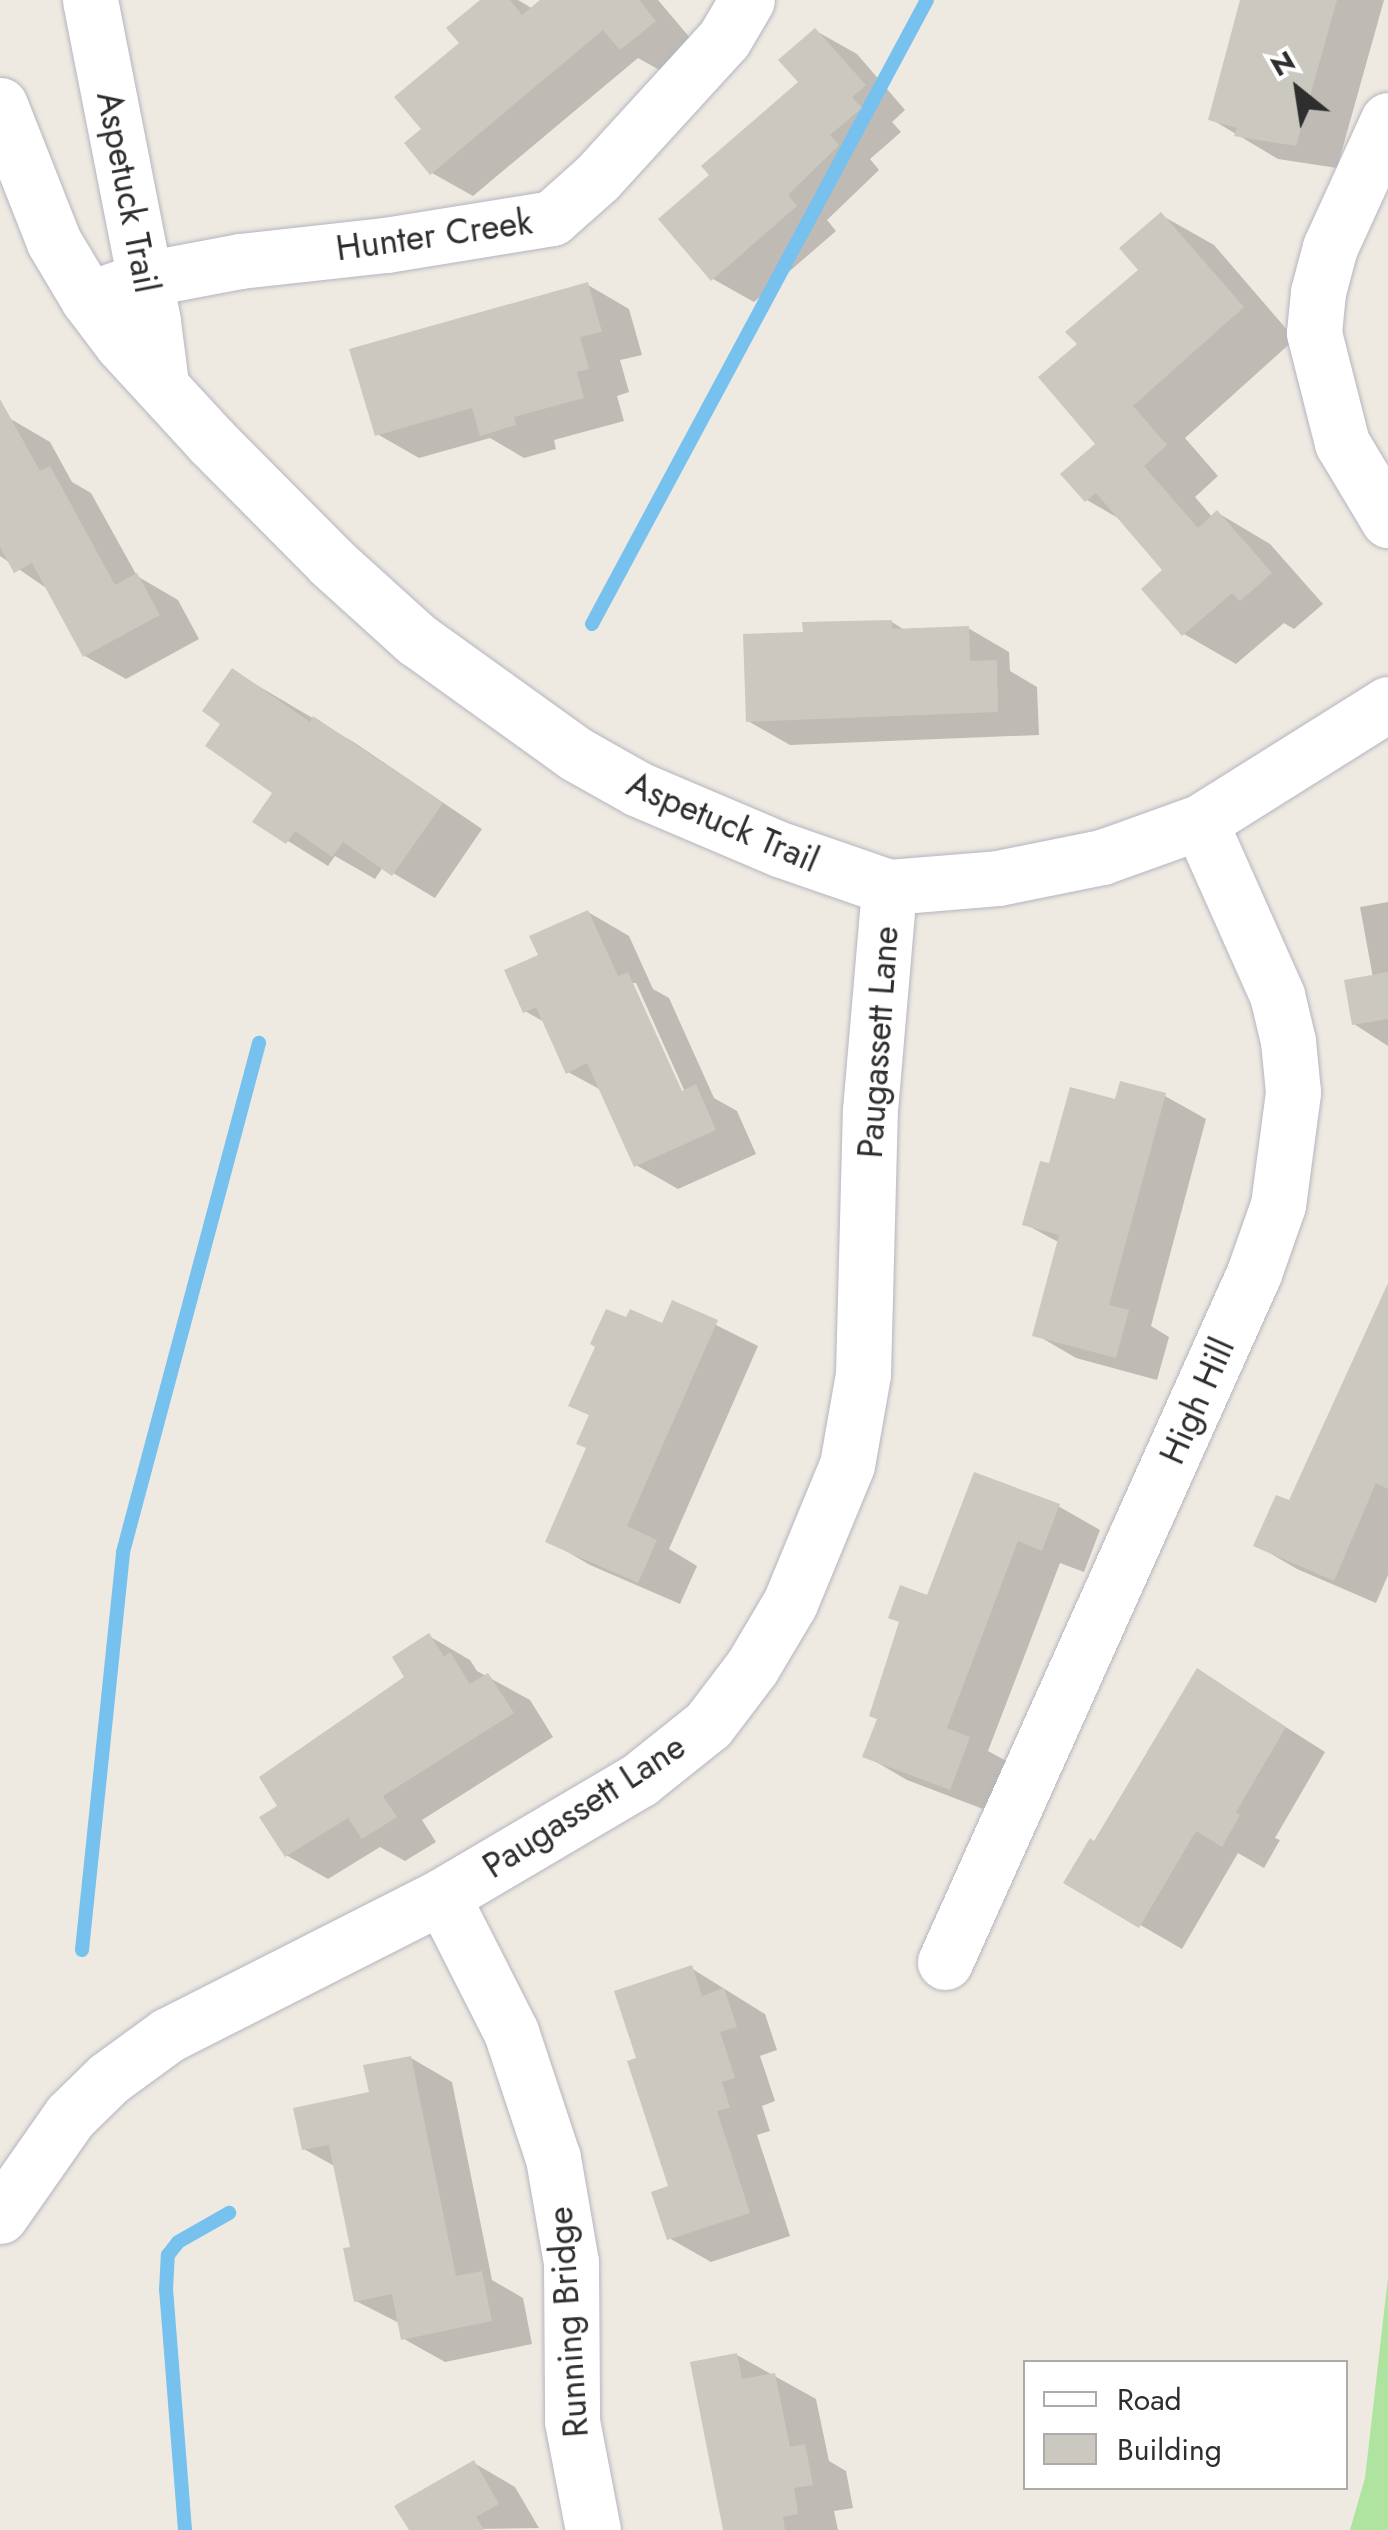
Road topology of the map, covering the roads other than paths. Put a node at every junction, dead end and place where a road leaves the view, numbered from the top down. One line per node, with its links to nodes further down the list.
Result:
1 (90, 0): 5 (street, Aspetuck Trail)
2 (746, 0): 5 (street, Hunter Creek)
3 (0, 105): 6 (street, Aspetuck Trail)
4 (1388, 120): 8 (street)
5 (145, 279): 6 (street, Hunter Creek); 7 (street, Aspetuck Trail)
6 (88, 299): 7 (street, Aspetuck Trail)
7 (161, 384): 11 (street, Aspetuck Trail)
8 (1388, 520)
9 (1388, 704): 10 (street, Aspetuck Trail)
10 (1200, 822): 11 (street, Aspetuck Trail); 13 (street, High Hill)
11 (889, 887): 12 (street, Paugassett Lane)
12 (442, 1896): 14 (street, Paugassett Lane); 15 (street, Running Bridge)
13 (945, 1962)
14 (0, 2216)
15 (593, 2530)

